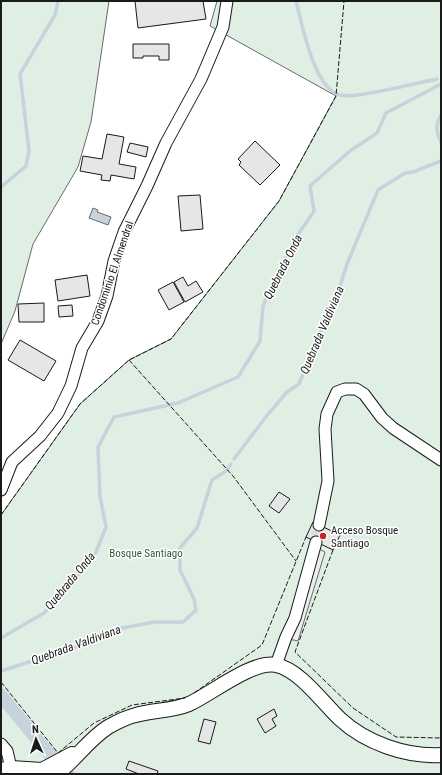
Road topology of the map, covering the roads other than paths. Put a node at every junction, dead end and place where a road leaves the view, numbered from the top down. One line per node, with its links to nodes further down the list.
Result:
1 (227, 1): 3 (street, Condominio El Almendral)
2 (441, 460): 4 (street)
3 (1, 490)
4 (320, 525)
5 (316, 542): 6 (street)
6 (276, 665): 8 (street); 9 (street)
7 (1, 744): 10 (street)
8 (441, 755)
9 (68, 760): 10 (street); 11 (street)
10 (6, 769)
11 (57, 774)

